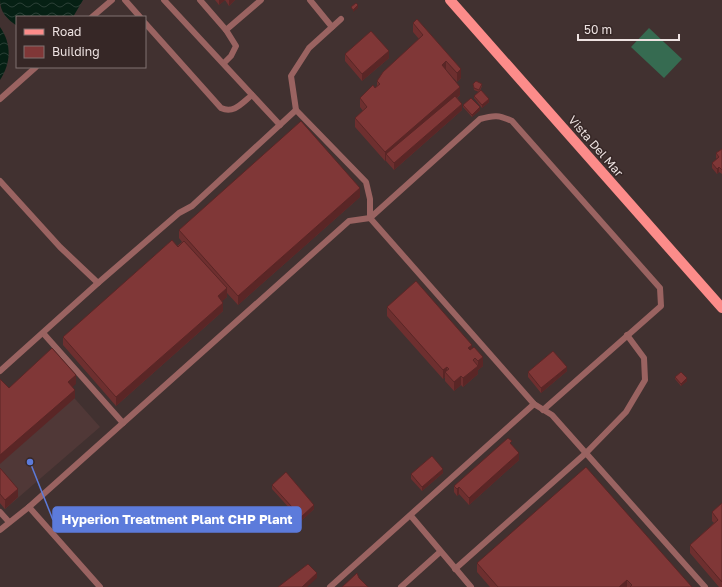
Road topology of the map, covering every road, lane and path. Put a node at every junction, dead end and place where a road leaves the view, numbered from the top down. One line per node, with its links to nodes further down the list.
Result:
1 (112, 0): 8 (lane)
2 (125, 0): 9 (lane)
3 (164, 0): 14 (lane)
4 (200, 0): 13 (lane)
5 (261, 0): 13 (lane)
6 (310, 0): 12 (lane)
7 (450, 0): 23 (main road, Vista Del Mar)
8 (93, 16)
9 (139, 16)
10 (341, 19): 12 (lane)
11 (146, 24): 16 (lane)
12 (332, 27): 18 (lane)
13 (226, 30): 14 (lane)
14 (224, 63): 16 (lane)
15 (35, 68): 17 (lane)
16 (252, 95): 19 (lane)
17 (0, 99)
18 (296, 110): 19 (lane); 21 (lane)
19 (280, 125): 22 (lane)
20 (0, 181): 22 (lane)
21 (370, 218): 25 (lane); 27 (lane); 29 (lane)
22 (98, 283): 24 (lane)
23 (722, 308)
24 (43, 333): 26 (lane); 29 (lane)
25 (627, 336): 28 (lane); 30 (lane)
26 (0, 371)
27 (534, 404): 28 (lane); 33 (lane)
28 (543, 410): 30 (lane)
29 (123, 423): 31 (lane)
30 (586, 453): 37 (lane); 42 (lane)
31 (29, 506): 34 (lane); 38 (lane)
32 (0, 512): 34 (lane)
33 (411, 516): 36 (lane); 39 (lane)
34 (9, 522): 35 (lane)
35 (0, 530)
36 (440, 552): 37 (lane); 40 (lane)
37 (455, 569): 41 (lane)
38 (100, 587)
39 (330, 587)
40 (401, 587)
41 (471, 587)
42 (704, 587)

